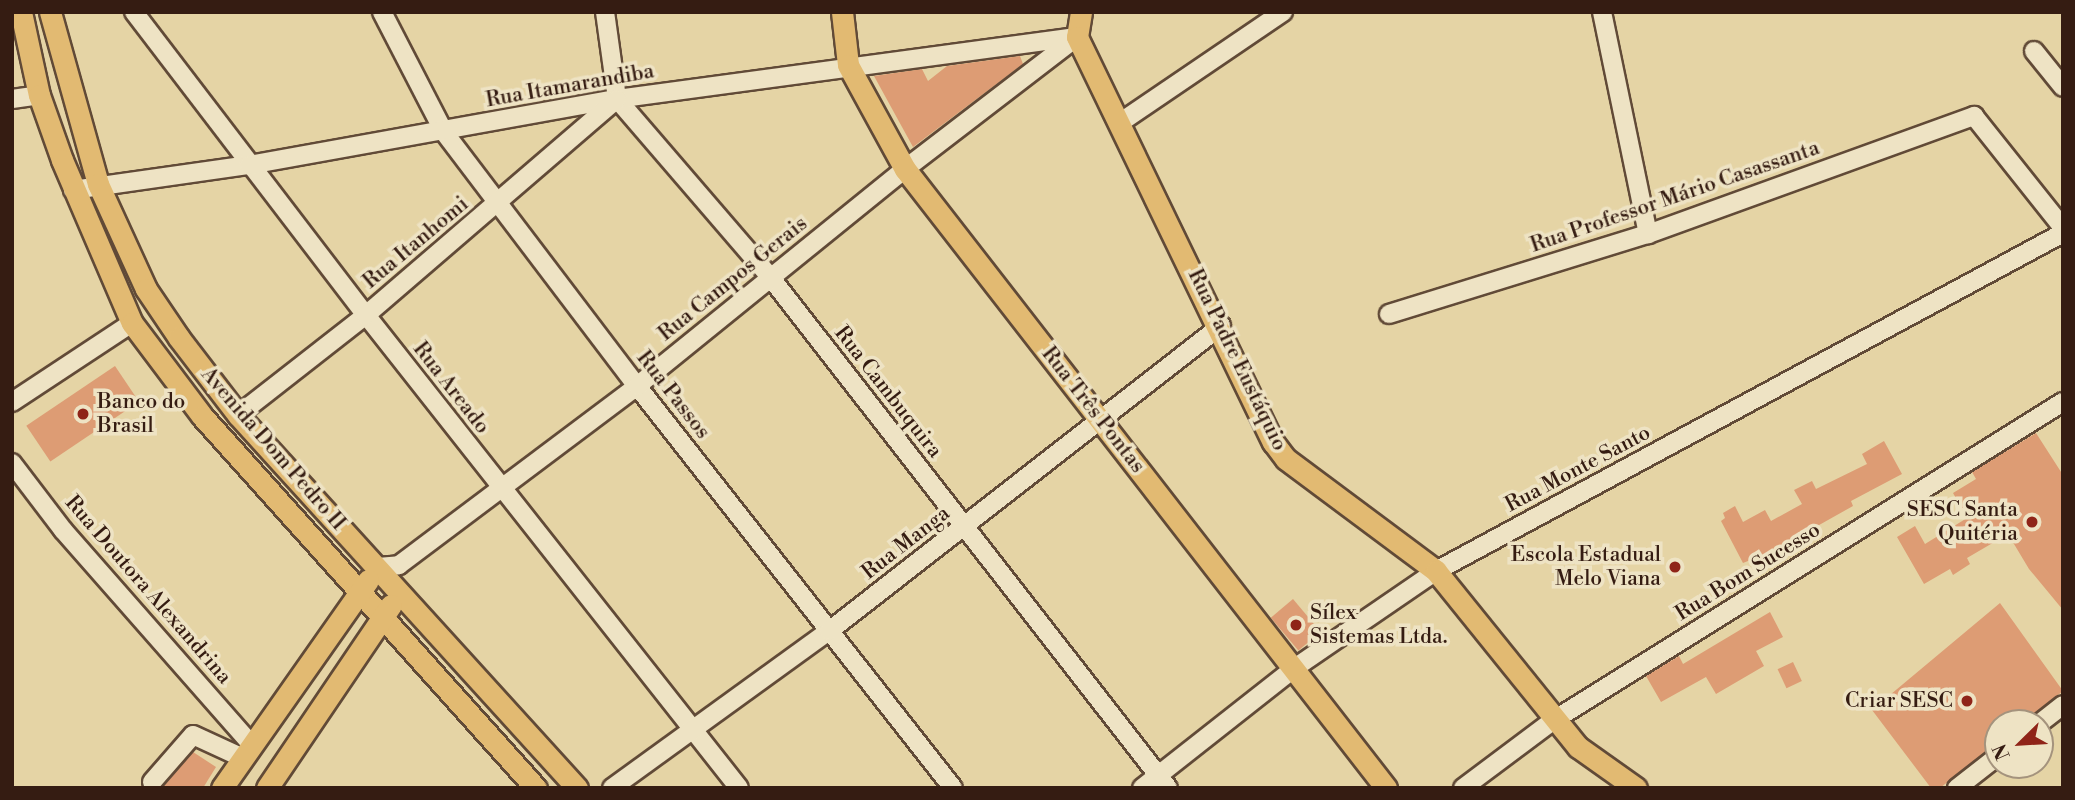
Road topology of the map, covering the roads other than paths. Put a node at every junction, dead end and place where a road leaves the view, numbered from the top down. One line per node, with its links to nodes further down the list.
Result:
1 (21, 12): 14 (main road, Avenida Dom Pedro II)
2 (50, 12): 21 (main road, Avenida Dom Pedro II)
3 (134, 12): 19 (street, Rua Areado)
4 (382, 12): 18 (street, Rua Passos)
5 (605, 12): 16 (street)
6 (842, 12): 12 (main road, Rua Três Pontas)
7 (1081, 12): 10 (main road)
8 (1283, 12): 17 (street)
9 (1602, 12): 26 (street)
10 (1077, 37): 12 (street, Rua Itamarandiba); 17 (main road, Rua Padre Eustáquio); 20 (street, Rua Campos Gerais)
11 (2034, 51): 13 (street)
12 (848, 65): 16 (street, Rua Itamarandiba); 20 (main road, Rua Três Pontas)
13 (2063, 87)
14 (39, 95): 15 (street); 22 (main road, Avenida Dom Pedro II)
15 (12, 99)
16 (617, 99): 18 (street, Rua Itamarandiba); 23 (street, Rua Itanhomi); 27 (street, Rua Cambuquira)
17 (1121, 122): 31 (main road, Rua Padre Eustáquio)
18 (444, 132): 19 (street, Rua Itamarandiba); 23 (street, Rua Passos)
19 (249, 165): 21 (street, Rua Itamarandiba); 29 (street, Rua Areado)
20 (905, 169): 27 (street, Rua Campos Gerais); 36 (main road, Rua Três Pontas)
21 (98, 184): 22 (street, Rua Itamarandiba); 35 (main road, Avenida Dom Pedro II)
22 (73, 190): 30 (main road, Avenida Dom Pedro II)
23 (497, 204): 29 (street, Rua Itanhomi); 32 (street, Rua Passos)
24 (2063, 228): 26 (street, Rua Professor Mário Casassanta)
25 (2063, 233): 41 (street, Rua Monte Santo)
26 (1647, 234): 28 (street, Rua Professor Mário Casassanta)
27 (771, 278): 32 (street, Rua Campos Gerais); 39 (street, Rua Cambuquira)
28 (1389, 314)
29 (366, 316): 35 (street, Rua Itanhomi); 38 (street, Rua Areado)
30 (132, 323): 33 (street); 42 (main road, Avenida Dom Pedro II)
31 (1221, 326): 36 (street, Rua Manga); 41 (main road, Rua Padre Eustáquio)
32 (637, 386): 38 (street, Rua Campos Gerais); 45 (street, Rua Passos)
33 (12, 402)
34 (2063, 402): 47 (street, Rua Bom Sucesso)
35 (238, 415): 40 (main road, Avenida Dom Pedro II)
36 (1100, 419): 39 (street, Rua Manga); 46 (main road, Rua Três Pontas)
37 (12, 463): 49 (street, Rua Doutora Alexandrina)
38 (499, 486): 40 (street, Rua Campos Gerais); 48 (street, Rua Areado)
39 (964, 527): 45 (street, Rua Manga); 51 (street, Rua Cambuquira)
40 (378, 567): 42 (main road); 43 (main road, Avenida Dom Pedro II)
41 (1436, 571): 46 (street, Rua Monte Santo); 47 (main road, Rua Padre Eustáquio)
42 (360, 590): 44 (main road, Avenida Dom Pedro II); 49 (main road)
43 (400, 592): 44 (main road); 56 (main road, Avenida Dom Pedro II)
44 (383, 616): 54 (main road); 55 (main road, Avenida Dom Pedro II)
45 (829, 631): 48 (street, Rua Manga); 59 (street, Rua Passos)
46 (1296, 667): 51 (street, Rua Monte Santo); 61 (main road, Rua Três Pontas)
47 (1553, 720): 62 (street, Rua Bom Sucesso); 63 (main road, Rua Padre Eustáquio)
48 (695, 730): 57 (street, Rua Manga); 58 (street, Rua Areado)
49 (247, 752): 52 (street); 53 (main road)
50 (1984, 767): 64 (street)
51 (1163, 781): 60 (street, Rua Monte Santo)
52 (152, 782)
53 (222, 788)
54 (267, 788)
55 (536, 788)
56 (577, 788)
57 (612, 788)
58 (739, 788)
59 (953, 788)
60 (1142, 788)
61 (1386, 788)
62 (1463, 788)
63 (1636, 788)
64 (1957, 788)

